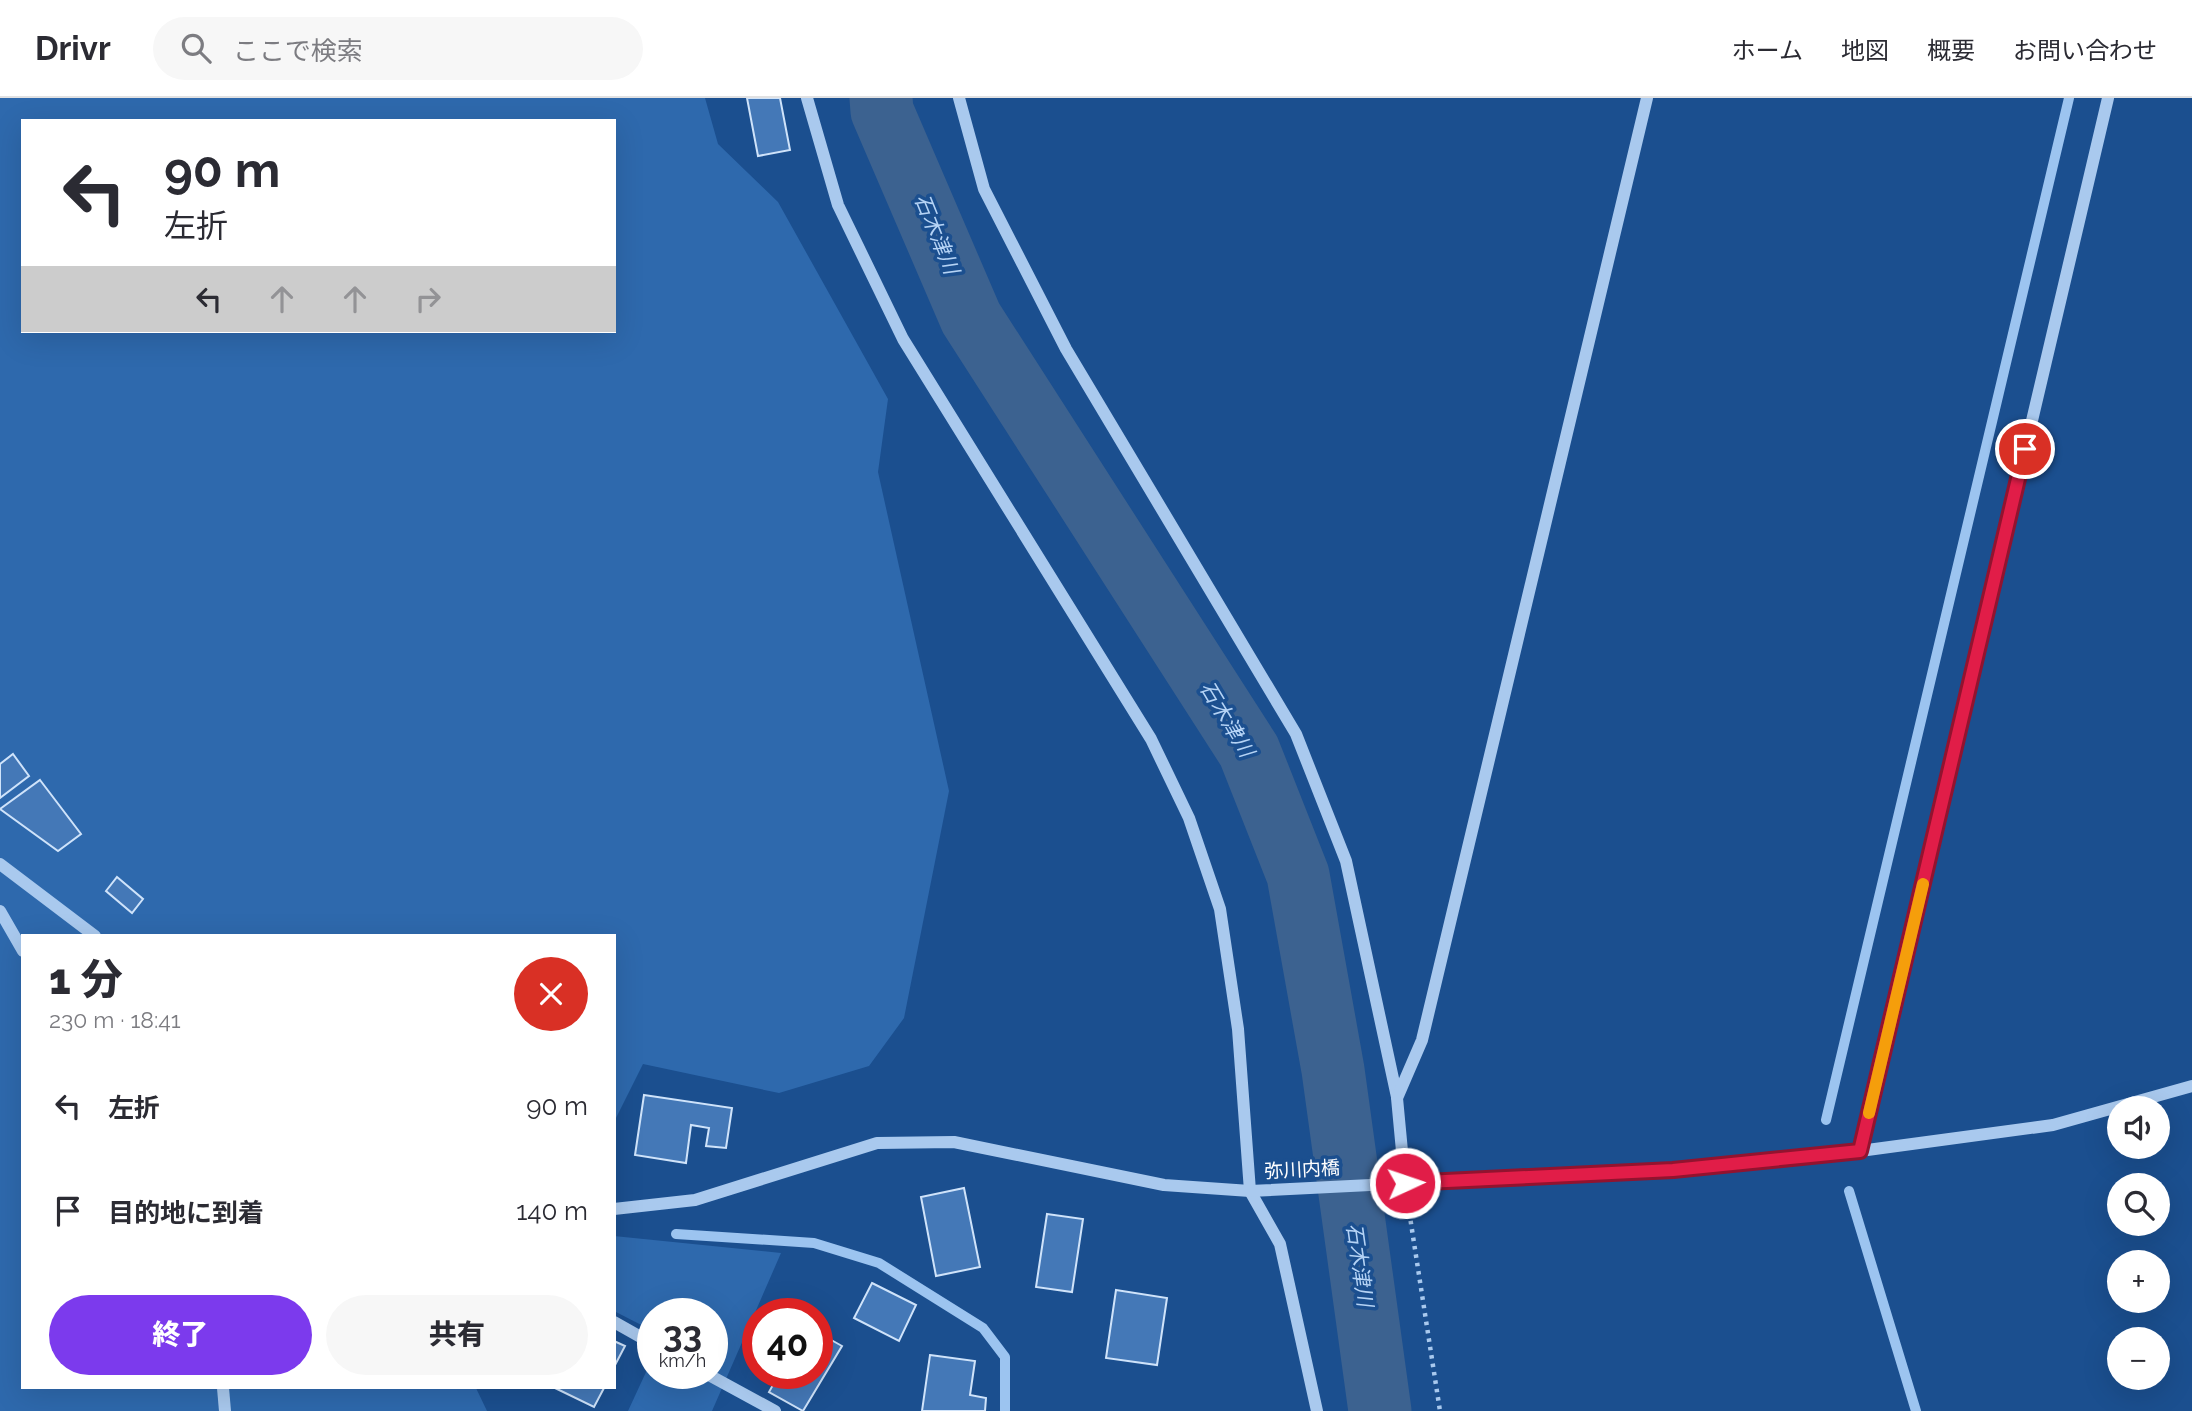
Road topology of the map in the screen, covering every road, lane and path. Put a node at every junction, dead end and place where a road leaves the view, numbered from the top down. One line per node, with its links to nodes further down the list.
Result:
1 (807, 98): 13 (street)
2 (958, 98): 10 (street)
3 (1647, 98): 10 (street)
4 (2108, 98): 11 (street)
5 (0, 864): 7 (street)
6 (0, 911): 8 (street)
7 (92, 934)
8 (21, 948)
9 (2192, 1086): 11 (street, 弥川内橋)
10 (1397, 1098): 12 (street)
11 (1860, 1151): 12 (street, 弥川内橋)
12 (1401, 1184): 13 (street, 弥川内橋); 22 (path)
13 (1250, 1191): 14 (street, 弥川内橋); 21 (street)
14 (616, 1209)
15 (616, 1323): 16 (street)
16 (637, 1335)
17 (728, 1385): 20 (street)
18 (223, 1389): 19 (street)
19 (225, 1411)
20 (775, 1411)
21 (1317, 1411)
22 (1440, 1411)

